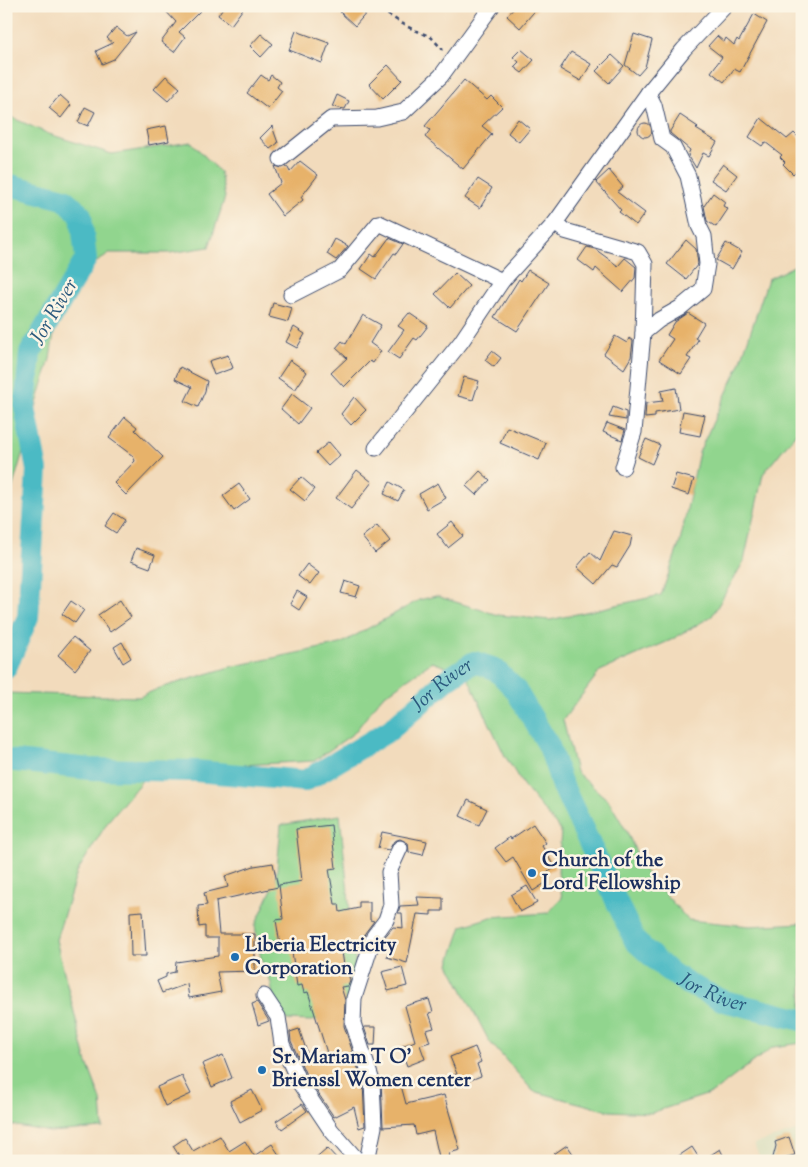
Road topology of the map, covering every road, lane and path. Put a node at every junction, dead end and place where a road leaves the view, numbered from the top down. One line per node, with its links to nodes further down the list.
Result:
1 (374, 6): 4 (path)
2 (492, 6): 4 (street)
3 (725, 6): 5 (street)
4 (452, 61): 6 (street)
5 (648, 93): 7 (street); 10 (street)
6 (281, 159)
7 (555, 224): 8 (street); 10 (street)
8 (502, 281): 9 (street); 11 (street)
9 (292, 295)
10 (643, 333): 12 (street)
11 (376, 448)
12 (623, 467)
13 (400, 848): 16 (street)
14 (264, 996): 15 (street)
15 (358, 1161)
16 (367, 1161)

